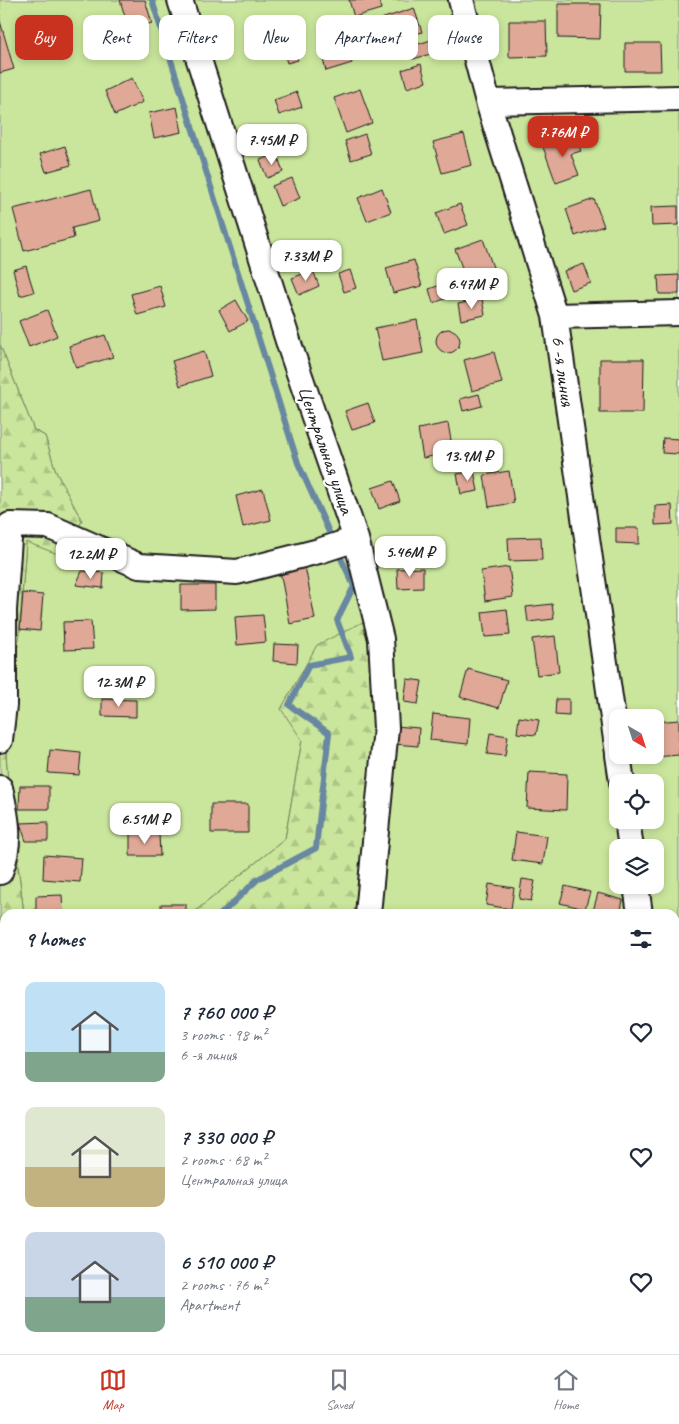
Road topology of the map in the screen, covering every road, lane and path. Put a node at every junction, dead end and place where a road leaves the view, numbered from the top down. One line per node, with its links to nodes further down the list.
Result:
1 (180, 0): 7 (street, Центральная улица)
2 (461, 0): 4 (street, 6 -я линия)
3 (679, 98): 4 (street)
4 (488, 102): 6 (street, 6 -я линия)
5 (679, 313): 6 (street)
6 (555, 316): 8 (street, 6 -я линия)
7 (356, 539): 9 (street); 13 (street, Центральная улица)
8 (612, 709)
9 (0, 740)
10 (0, 788): 11 (street)
11 (0, 872)
12 (637, 894): 14 (street)
13 (368, 909)
14 (639, 909)

